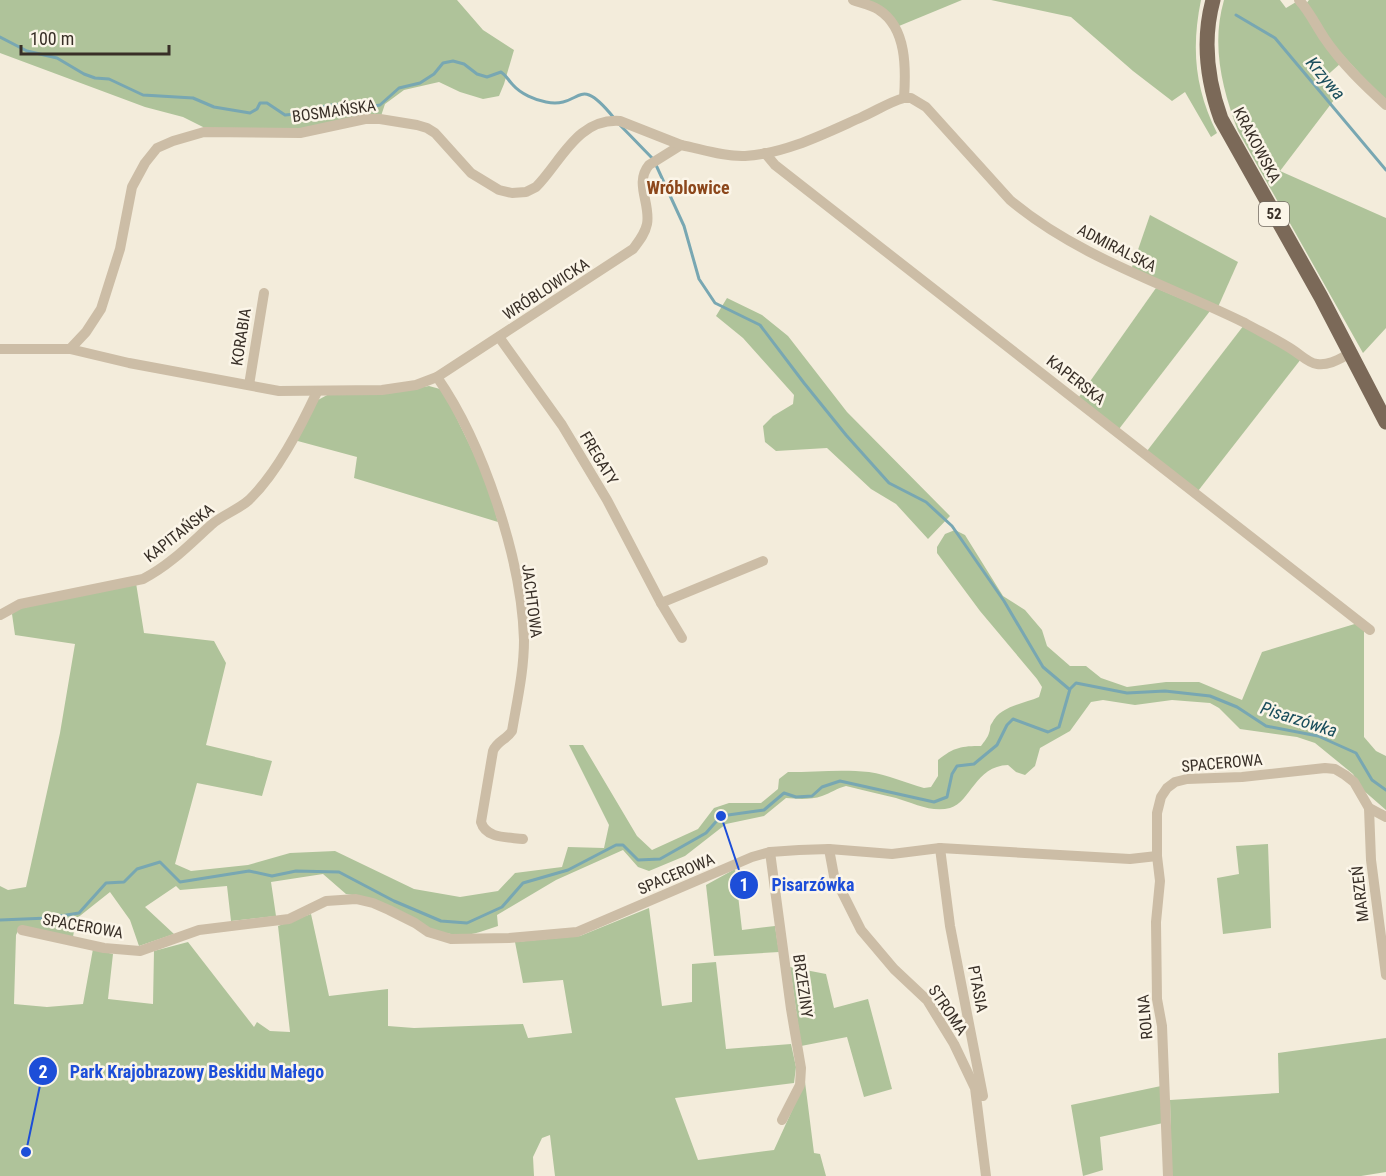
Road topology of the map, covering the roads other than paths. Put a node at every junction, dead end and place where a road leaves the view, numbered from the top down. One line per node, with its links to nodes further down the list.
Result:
1 (853, 0): 4 (street)
2 (1213, 0): 12 (main road, KRAKOWSKA / 52)
3 (1299, 0): 5 (street)
4 (904, 98): 7 (street); 12 (street, ADMIRALSKA)
5 (1386, 105)
6 (681, 145): 7 (street); 9 (street, WRÓBLOWICKA); 11 (street, BOSMAŃSKA)
7 (765, 153): 20 (street, KAPERSKA)
8 (264, 293): 14 (street, KORABIA)
9 (499, 337): 13 (street, WRÓBLOWICKA); 18 (street, FREGATY)
10 (0, 349): 11 (street, WRÓBLOWICKA)
11 (70, 349): 14 (street, WRÓBLOWICKA)
12 (1351, 353): 16 (main road, KRAKOWSKA / 52)
13 (438, 377): 15 (street, WRÓBLOWICKA); 24 (street, JACHTOWA)
14 (249, 385): 15 (street, WRÓBLOWICKA)
15 (317, 392): 19 (street, KAPITAŃSKA)
16 (1386, 422)
17 (763, 561): 18 (street)
18 (661, 603): 21 (street, FREGATY)
19 (0, 615)
20 (1370, 630)
21 (682, 638)
22 (1369, 808): 23 (street, SPACEROWA); 28 (street, SPACEROWA); 30 (street, MARZEŃ)
23 (1386, 818)
24 (523, 839)
25 (940, 848): 26 (street, SPACEROWA); 28 (street, SPACEROWA); 32 (street, PTASIA)
26 (829, 849): 27 (street, SPACEROWA); 32 (street, STROMA)
27 (770, 852): 29 (street, SPACEROWA); 31 (street, BRZEZINY)
28 (1157, 856): 33 (street, ROLNA)
29 (22, 930)
30 (1386, 975)
31 (782, 1120)
32 (989, 1174)
33 (1168, 1176)

